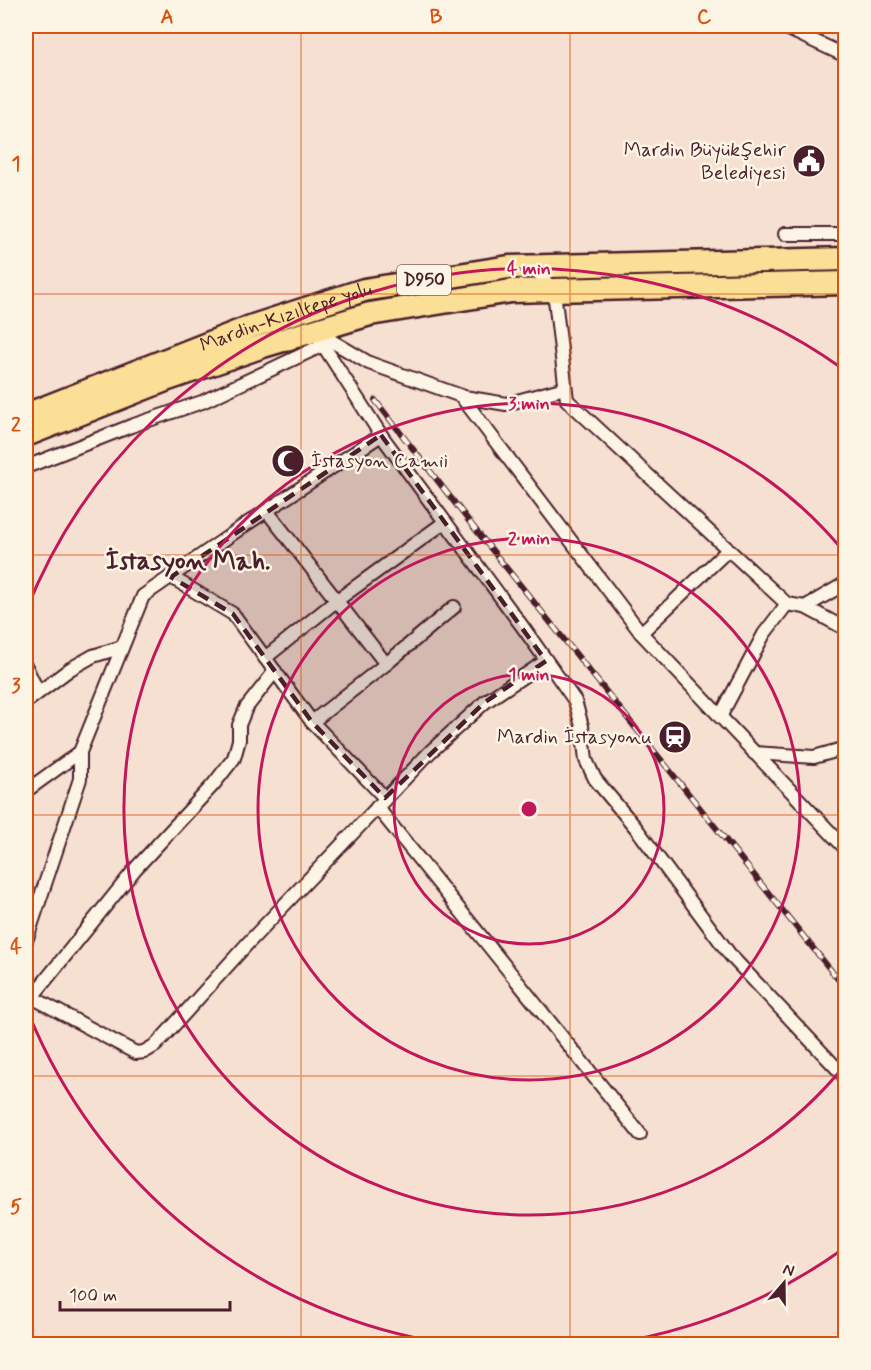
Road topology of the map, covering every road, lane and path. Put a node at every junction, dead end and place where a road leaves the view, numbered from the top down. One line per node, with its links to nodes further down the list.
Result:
1 (782, 26): 2 (street)
2 (846, 56)
3 (785, 234): 4 (street)
4 (846, 234)
5 (846, 259): 6 (highway, Mardin-Kızıltepe yolu / D950)
6 (532, 266): 8 (street); 12 (highway, Mardin-Kızıltepe yolu / D950)
7 (846, 283): 8 (highway, Mardin-Kızıltepe yolu / D950)
8 (554, 291): 9 (highway, Mardin-Kızıltepe yolu / D950); 10 (street)
9 (318, 338): 11 (street); 13 (highway, Mardin-Kızıltepe yolu / D950); 14 (street); 15 (street)
10 (565, 388): 11 (street); 18 (street)
11 (461, 396): 26 (street)
12 (26, 415)
13 (26, 435)
14 (381, 435): 16 (street); 17 (street)
15 (26, 467)
16 (267, 511): 19 (street); 21 (street)
17 (445, 522): 21 (street); 29 (street)
18 (729, 550): 22 (street); 26 (street)
19 (171, 577): 27 (street); 28 (street)
20 (846, 583): 24 (street)
21 (336, 602): 28 (street); 30 (street)
22 (787, 604): 24 (street); 35 (street)
23 (454, 607): 30 (street)
24 (805, 608): 25 (street)
25 (846, 629)
26 (641, 633): 35 (street)
27 (122, 647): 33 (street); 38 (street)
28 (265, 658): 32 (street)
29 (546, 661): 41 (street); 45 (street)
30 (386, 664): 36 (street)
31 (26, 666): 33 (street)
32 (275, 670): 36 (street); 44 (street)
33 (38, 692): 34 (street)
34 (26, 702)
35 (720, 717): 39 (street)
36 (312, 722): 41 (street)
37 (846, 748): 39 (street)
38 (80, 752): 40 (street); 43 (street)
39 (754, 753): 42 (street)
40 (26, 791)
41 (381, 803): 44 (street); 46 (street)
42 (846, 849)
43 (26, 940)
44 (29, 995)
45 (846, 1078)
46 (640, 1134)

